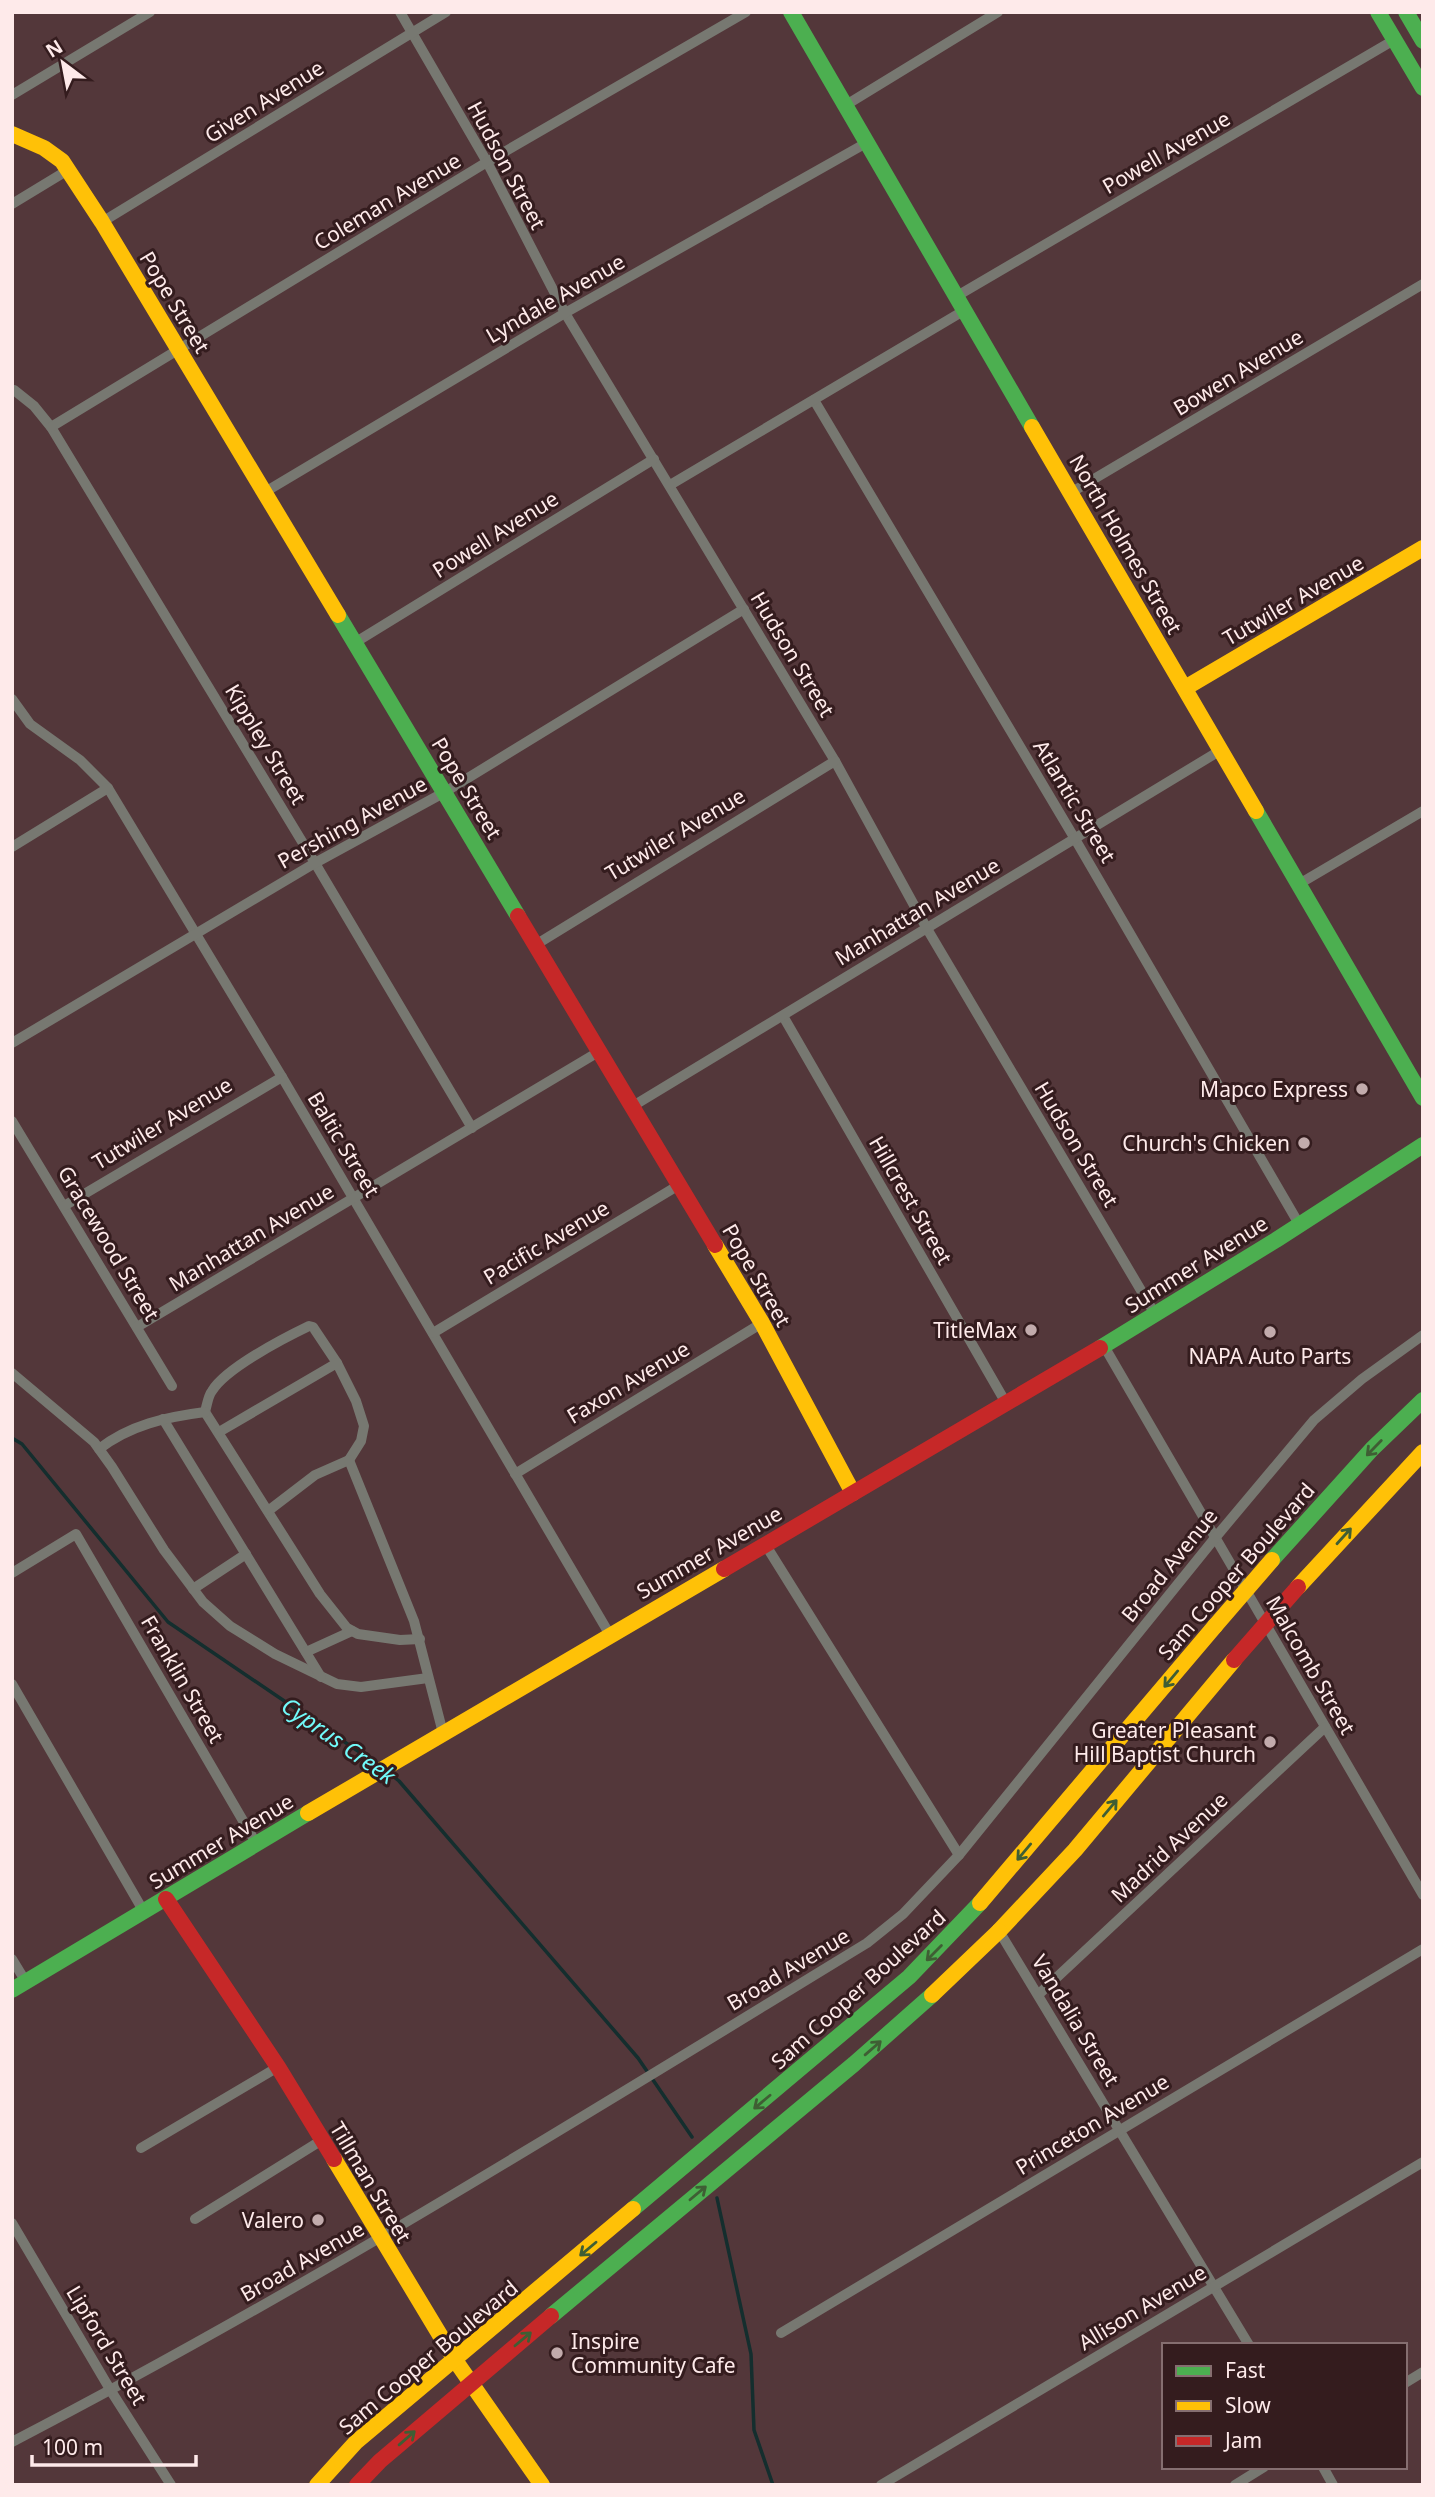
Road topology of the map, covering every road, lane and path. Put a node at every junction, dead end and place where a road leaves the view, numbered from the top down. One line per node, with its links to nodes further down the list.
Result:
1 (150, 12): 13 (street)
2 (400, 12): 10 (street, Hudson Street)
3 (446, 12): 10 (street, Given Avenue)
4 (747, 12): 17 (street, Coleman Avenue)
5 (791, 12): 14 (main road, North Holmes Street)
6 (998, 12): 14 (street)
7 (1378, 12): 11 (main road)
8 (1406, 12): 9 (main road)
9 (1420, 30)
10 (411, 32): 17 (street, Hudson Street); 20 (street, Given Avenue)
11 (1394, 40): 12 (main road); 22 (street, Powell Avenue)
12 (1423, 88)
13 (12, 95)
14 (846, 104): 16 (main road, North Holmes Street)
15 (12, 134): 18 (main road, Pope Street)
16 (868, 142): 22 (main road, North Holmes Street); 23 (street, Lyndale Avenue)
17 (486, 162): 23 (street, Hudson Street); 24 (street, Coleman Avenue)
18 (68, 170): 19 (street); 20 (main road, Pope Street)
19 (12, 204)
20 (102, 222): 24 (main road, Pope Street)
21 (1423, 285): 31 (street, Bowen Avenue)
22 (961, 303): 26 (street, Powell Avenue); 31 (main road, North Holmes Street)
23 (565, 313): 28 (street, Hudson Street); 30 (street, Lyndale Avenue)
24 (180, 349): 27 (street, Coleman Avenue); 30 (main road, Pope Street)
25 (14, 390): 27 (street, Kippley Street)
26 (814, 400): 29 (street, Powell Avenue); 42 (street, Atlantic Street)
27 (51, 428): 44 (street, Kippley Street)
28 (654, 459): 29 (street, Hudson Street); 34 (street, Powell Avenue)
29 (670, 485): 33 (street, Hudson Street)
30 (265, 492): 34 (main road, Pope Street)
31 (1072, 492): 35 (main road, North Holmes Street)
32 (1423, 548): 35 (main road, Tutwiler Avenue)
33 (744, 610): 38 (street, Hudson Street); 40 (street, Pershing Avenue)
34 (356, 642): 40 (main road, Pope Street)
35 (1185, 688): 37 (main road, North Holmes Street)
36 (12, 699): 39 (street, Baltic Street)
37 (1221, 750): 42 (street, Manhattan Avenue); 45 (main road, North Holmes Street)
38 (835, 761): 46 (street, Hudson Street); 48 (street, Tutwiler Avenue)
39 (108, 788): 43 (street); 47 (street, Baltic Street)
40 (445, 792): 44 (street, Pershing Avenue); 48 (main road, Pope Street)
41 (1423, 811): 45 (street)
42 (1075, 839): 46 (street, Manhattan Avenue); 61 (street, Atlantic Street)
43 (12, 847)
44 (315, 863): 47 (street, Pershing Avenue); 56 (street, Kippley Street)
45 (1299, 884): 53 (main road, North Holmes Street)
46 (926, 928): 49 (street, Manhattan Avenue); 62 (street, Hudson Street)
47 (194, 933): 50 (street, Pershing Avenue); 52 (street, Baltic Street)
48 (537, 944): 51 (main road, Pope Street)
49 (783, 1016): 54 (street, Manhattan Avenue); 72 (street, Hillcrest Street)
50 (12, 1043)
51 (600, 1051): 54 (main road, Pope Street); 56 (street, Manhattan Avenue)
52 (282, 1077): 59 (street, Baltic Street); 60 (street, Tutwiler Avenue)
53 (1423, 1098)
54 (633, 1106): 58 (main road, Pope Street)
55 (12, 1121): 60 (street, Gracewood Street)
56 (472, 1128): 59 (street, Manhattan Avenue)
57 (1423, 1144): 61 (main road, Summer Avenue)
58 (679, 1185): 63 (main road, Pope Street); 65 (street, Pacific Avenue)
59 (354, 1198): 64 (street, Manhattan Avenue); 65 (street, Baltic Street)
60 (64, 1206): 64 (street, Gracewood Street)
61 (1300, 1224): 62 (main road, Summer Avenue)
62 (1155, 1314): 67 (main road, Summer Avenue)
63 (762, 1323): 79 (street, Faxon Avenue); 80 (main road, Pope Street)
64 (137, 1327): 70 (street, Gracewood Street)
65 (433, 1333): 79 (street, Baltic Street)
66 (1423, 1335): 82 (street, Broad Avenue)
67 (1104, 1346): 72 (main road, Summer Avenue); 82 (street, Malcomb Street)
68 (337, 1363): 73 (street); 75 (street); 78 (street)
69 (12, 1373): 76 (street)
70 (172, 1386)
71 (1423, 1400): 117 (main road, Sam Cooper Boulevard, one-way to 117, bridge)
72 (1006, 1403): 80 (main road, Summer Avenue)
73 (205, 1412): 74 (street); 75 (street)
74 (163, 1419): 76 (street); 84 (street)
75 (219, 1432): 81 (street)
76 (99, 1449): 86 (street)
77 (1423, 1452): 101 (main road, one-way to 77, bridge)
78 (348, 1460): 81 (street); 89 (street)
79 (515, 1474): 88 (street, Baltic Street)
80 (853, 1493): 83 (main road, Summer Avenue)
81 (268, 1511): 87 (street)
82 (1215, 1538): 94 (street, Malcomb Street); 97 (street, Broad Avenue)
83 (765, 1544): 88 (main road, Summer Avenue); 97 (street)
84 (246, 1554): 86 (street); 90 (street)
85 (12, 1573): 96 (street, Franklin Street)
86 (193, 1589): 91 (street)
87 (352, 1630): 89 (street); 90 (street)
88 (610, 1635): 95 (main road, Summer Avenue)
89 (420, 1639): 92 (street)
90 (306, 1652): 91 (street)
91 (321, 1677): 92 (street)
92 (428, 1678): 95 (street)
93 (12, 1684): 100 (street)
94 (1325, 1727): 98 (street, Malcomb Street); 105 (street, Madrid Avenue)
95 (443, 1733): 96 (main road, Summer Avenue)
96 (256, 1843): 99 (main road, Summer Avenue)
97 (959, 1855): 113 (street, Broad Avenue)
98 (1423, 1895)
99 (166, 1899): 100 (main road, Summer Avenue); 106 (main road, Tillman Street)
100 (144, 1912): 104 (main road, Summer Avenue)
101 (999, 1931): 105 (street, Vandalia Street); 119 (main road, one-way to 101)
102 (1423, 1950): 107 (street, Princeton Avenue)
103 (12, 1959): 104 (street)
104 (19, 1986)
105 (1039, 1994): 107 (street, Vandalia Street)
106 (278, 2067): 108 (main road, Tillman Street); 109 (street)
107 (1120, 2130): 114 (street, Vandalia Street); 115 (street, Princeton Avenue)
108 (323, 2140): 111 (street); 113 (main road, Tillman Street)
109 (141, 2148)
110 (1423, 2162): 114 (street, Allison Avenue)
111 (195, 2219)
112 (12, 2223): 121 (street, Lipford Street)
113 (380, 2239): 117 (main road, Tillman Street); 121 (street, Broad Avenue)
114 (1213, 2286): 116 (street, Vandalia Street); 129 (street, Allison Avenue)
115 (781, 2333)
116 (1248, 2343)
117 (455, 2360): 119 (main road, Tillman Street); 126 (main road, Sam Cooper Boulevard)
118 (1419, 2374): 120 (street)
119 (471, 2382): 127 (main road, one-way to 119); 128 (main road, Tillman Street)
120 (1423, 2388)
121 (111, 2391): 122 (street, Broad Avenue); 125 (street, Lipford Street)
122 (12, 2442)
123 (1261, 2469): 130 (street)
124 (1324, 2469): 131 (street)
125 (171, 2485)
126 (317, 2485)
127 (357, 2485)
128 (542, 2485)
129 (881, 2485)
130 (1234, 2485)
131 (1333, 2485)

